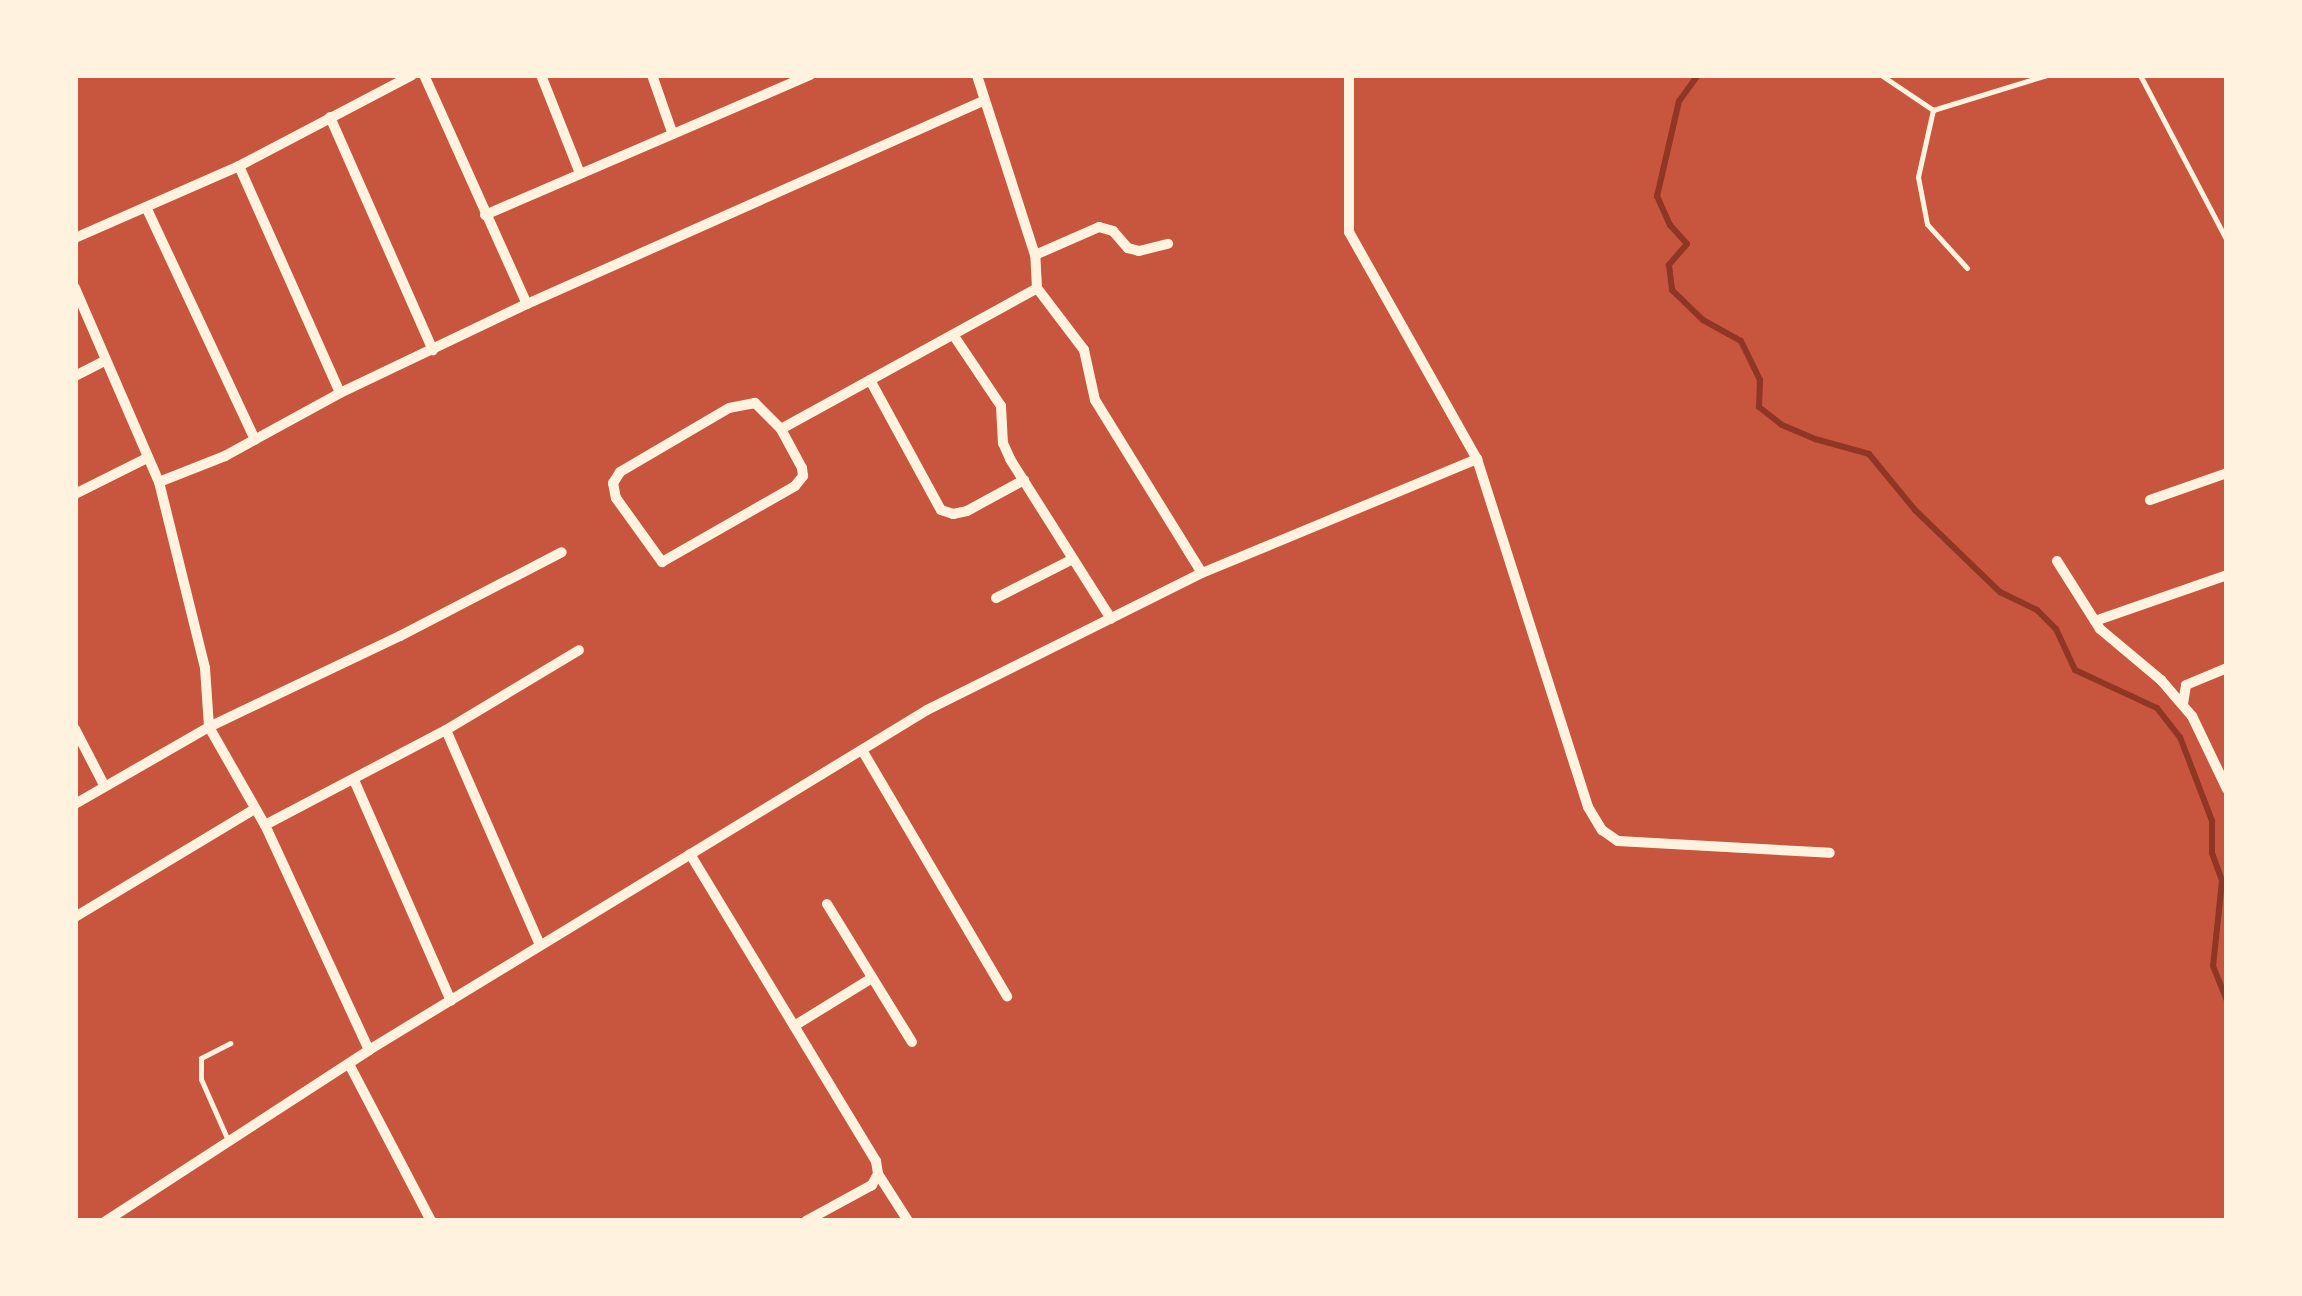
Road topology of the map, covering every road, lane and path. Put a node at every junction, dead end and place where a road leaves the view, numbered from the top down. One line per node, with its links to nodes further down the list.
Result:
1 (412, 75): 15 (street)
2 (424, 75): 20 (street)
3 (540, 75): 18 (street)
4 (652, 75): 16 (street)
5 (772, 75): 12 (street)
6 (810, 75): 12 (street)
7 (976, 75): 13 (street)
8 (1349, 75): 38 (street)
9 (1882, 75): 14 (lane)
10 (2047, 75): 14 (lane)
11 (2140, 75): 22 (lane)
12 (778, 88): 16 (street)
13 (982, 101): 24 (street); 28 (street)
14 (1933, 110): 25 (lane)
15 (330, 117): 17 (street); 30 (street)
16 (672, 132): 18 (street)
17 (239, 166): 19 (street); 34 (street)
18 (579, 172): 20 (street)
19 (146, 208): 21 (street); 36 (street)
20 (485, 215): 28 (street)
21 (75, 238)
22 (2227, 241)
23 (1168, 244): 24 (street)
24 (1036, 255): 27 (street)
25 (1967, 268)
26 (75, 288): 31 (street)
27 (1037, 288): 29 (street); 47 (street)
28 (527, 304): 30 (street)
29 (954, 336): 33 (street); 40 (street)
30 (433, 350): 34 (street)
31 (104, 362): 32 (street); 37 (street)
32 (75, 376)
33 (870, 380): 35 (street); 40 (street)
34 (340, 392): 36 (street)
35 (781, 429): 35 (street)
36 (255, 440): 41 (street)
37 (147, 458): 41 (street); 42 (street)
38 (1477, 459): 47 (street); 67 (street)
39 (2227, 473): 43 (street)
40 (1024, 480): 45 (street)
41 (159, 482): 55 (street)
42 (75, 494)
43 (2150, 500)
44 (562, 552): 55 (street)
45 (1073, 559): 49 (street); 50 (street)
46 (2057, 561): 51 (street)
47 (1202, 573): 50 (street)
48 (2227, 574): 51 (street)
49 (996, 598)
50 (1110, 619): 58 (street)
51 (2095, 621): 54 (street)
52 (579, 650): 57 (street)
53 (2227, 668): 54 (street)
54 (2184, 706): 59 (street)
55 (209, 726): 61 (street); 64 (street)
56 (75, 729): 61 (street)
57 (446, 730): 60 (street); 70 (street)
58 (862, 750): 66 (street); 72 (street)
59 (2222, 768): 62 (street)
60 (354, 780): 65 (street); 73 (street)
61 (104, 785): 63 (street)
62 (2227, 789)
63 (75, 804)
64 (255, 809): 65 (street); 69 (street)
65 (265, 825): 77 (street)
66 (690, 854): 70 (street); 74 (street)
67 (1830, 854)
68 (827, 904): 71 (street)
69 (75, 917)
70 (540, 945): 73 (street)
71 (872, 978): 74 (street); 75 (street)
72 (1007, 996)
73 (451, 1002): 77 (street)
74 (794, 1026): 80 (street)
75 (912, 1042)
76 (230, 1043): 79 (lane)
77 (369, 1050): 78 (street)
78 (348, 1064): 79 (street); 82 (street)
79 (228, 1141): 81 (street)
80 (878, 1174): 83 (street); 84 (street)
81 (106, 1221)
82 (431, 1221)
83 (806, 1221)
84 (908, 1221)

